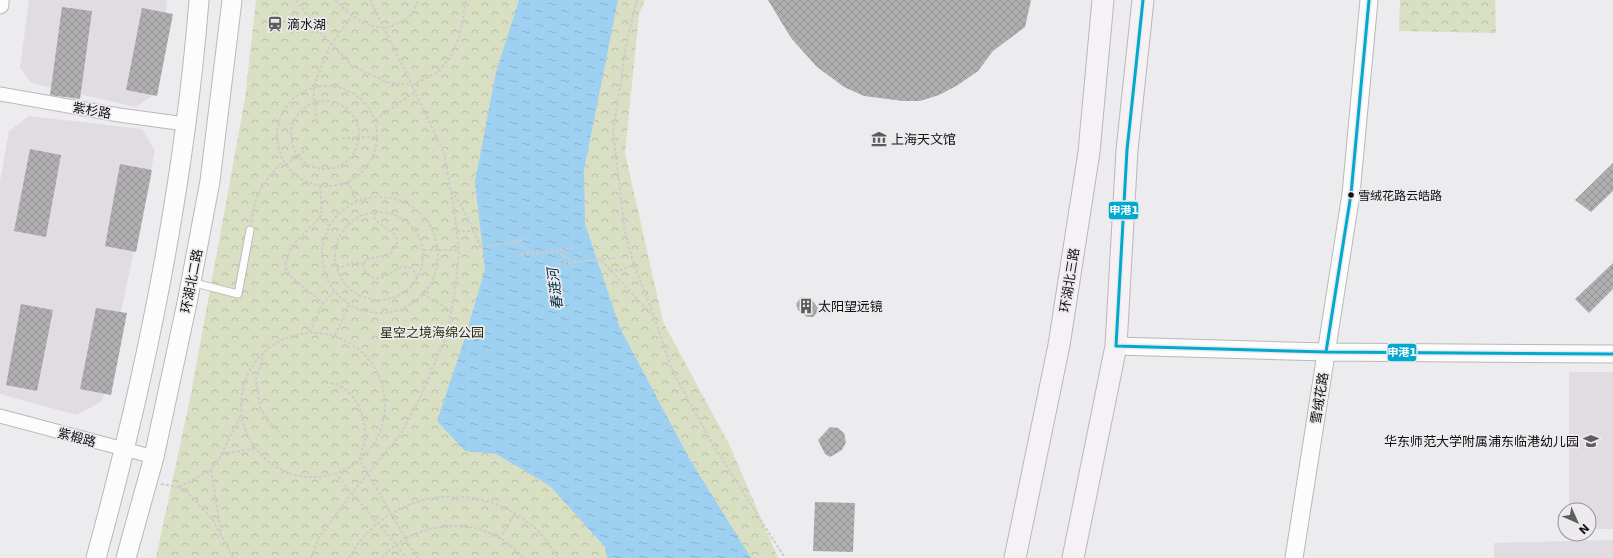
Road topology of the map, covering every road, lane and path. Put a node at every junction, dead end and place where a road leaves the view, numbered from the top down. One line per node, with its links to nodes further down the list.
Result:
1 (0, 0): 13 (street)
2 (199, 0): 24 (main road)
3 (232, 0): 62 (main road, 环湖北二路)
4 (296, 0): 16 (path)
5 (335, 0): 14 (path)
6 (370, 0): 15 (path)
7 (419, 0): 15 (path)
8 (466, 0): 17 (path)
9 (637, 0): 58 (path)
10 (1103, 0): 106 (main road, 环湖北三路)
11 (1143, 0): 71 (main road)
12 (1370, 0): 73 (street, 雪绒花路)
13 (0, 4)
14 (352, 16): 15 (path); 16 (path)
15 (383, 28): 17 (path)
16 (330, 44): 17 (path); 18 (path)
17 (412, 85): 19 (path)
18 (313, 87): 21 (path); 22 (path); 30 (path)
19 (415, 92): 22 (path); 34 (path)
20 (0, 94): 24 (street, 紫杉路)
21 (314, 104): 23 (path); 27 (path); 29 (path)
22 (374, 120): 25 (path)
23 (317, 121)
24 (185, 124): 80 (main road)
25 (377, 137): 27 (path); 32 (path)
26 (342, 138): 27 (path)
27 (358, 138): 29 (path)
28 (307, 149): 29 (path)
29 (299, 156): 31 (path)
30 (283, 161): 31 (path); 39 (path)
31 (286, 165): 33 (path)
32 (348, 181): 33 (path); 35 (path)
33 (320, 186): 37 (path)
34 (451, 188): 40 (path); 41 (path)
35 (357, 202): 38 (path); 46 (path)
36 (375, 212): 47 (path); 56 (path); 59 (path)
37 (319, 218): 38 (path); 65 (path)
38 (330, 226): 63 (path)
39 (250, 230): 62 (lane)
40 (473, 230): 41 (path); 44 (path)
41 (457, 231): 48 (path)
42 (530, 239): 43 (path)
43 (514, 242): 44 (path); 51 (path)
44 (480, 248): 49 (path)
45 (573, 248): 50 (path)
46 (437, 249): 47 (path); 48 (path); 64 (path)
47 (424, 250): 61 (path)
48 (459, 250): 67 (path)
49 (471, 250)
50 (555, 250): 51 (path); 55 (path)
51 (537, 253): 52 (path)
52 (516, 256)
53 (615, 258): 54 (path)
54 (601, 260): 55 (path); 60 (path)
55 (579, 262): 57 (path)
56 (364, 264): 59 (path); 61 (path)
57 (558, 264)
58 (634, 265): 60 (path); 68 (path)
59 (337, 269): 61 (path)
60 (610, 271): 68 (path)
61 (418, 278)
62 (191, 282): 82 (main road, 环湖北二路)
63 (334, 292): 65 (path); 66 (path)
64 (423, 294): 66 (path); 67 (path)
65 (323, 303): 69 (path)
66 (349, 305): 70 (path)
67 (451, 311): 86 (path)
68 (654, 316): 105 (path)
69 (310, 332): 70 (path); 72 (path)
70 (335, 335): 83 (path)
71 (1116, 346): 73 (street); 107 (main road)
72 (265, 350): 76 (path); 78 (path)
73 (1326, 352): 74 (street); 108 (street, 雪绒花路)
74 (1613, 354)
75 (331, 383): 83 (path)
76 (242, 414): 79 (path); 81 (path)
77 (0, 416): 80 (street, 紫椴路)
78 (282, 435)
79 (256, 448): 81 (path); 85 (path)
80 (124, 450): 82 (street, 紫椴路); 95 (main road)
81 (222, 454): 84 (path)
82 (154, 457): 87 (main road, 环湖北二路)
83 (359, 459): 85 (path); 86 (path)
84 (211, 470): 88 (path); 93 (path)
85 (335, 473): 89 (path)
86 (368, 474): 89 (path); 91 (path)
87 (148, 482): 88 (path); 96 (main road, 环湖北二路)
88 (179, 488): 93 (path)
89 (352, 493): 92 (path); 98 (path)
90 (515, 513): 91 (path); 94 (path); 104 (path)
91 (391, 514): 92 (path); 102 (path)
92 (378, 524): 99 (path); 101 (path)
93 (221, 535): 97 (path)
94 (500, 539): 100 (path, bridge); 103 (path)
95 (96, 558)
96 (126, 558)
97 (233, 558)
98 (311, 558)
99 (349, 558)
100 (382, 558)
101 (407, 558)
102 (417, 558)
103 (523, 558)
104 (558, 558)
105 (785, 558)
106 (1015, 558)
107 (1073, 558)
108 (1294, 558)

